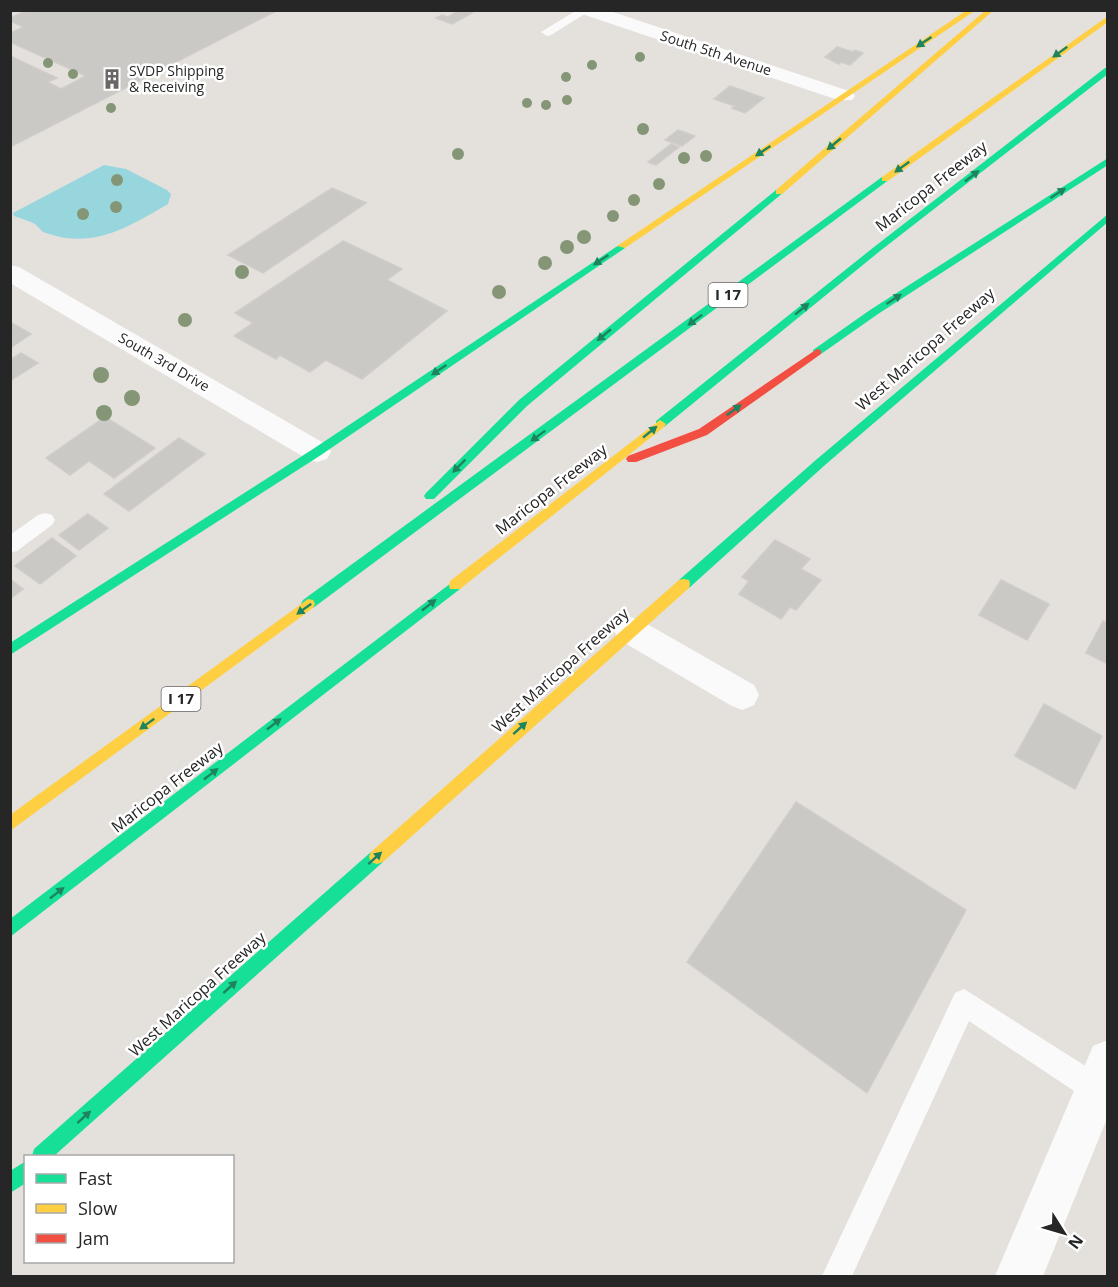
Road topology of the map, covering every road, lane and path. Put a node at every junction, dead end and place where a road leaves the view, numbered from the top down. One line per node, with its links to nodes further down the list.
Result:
1 (587, 10): 5 (lane); 7 (street, South 5th Avenue)
2 (973, 10): 7 (main road, one-way to 7)
3 (991, 10): 15 (main road, one-way to 15)
4 (1107, 18): 15 (main road, Maricopa Freeway / I 17, one-way to 15)
5 (547, 32)
6 (1107, 70): 12 (main road, Maricopa Freeway, one-way to 6)
7 (845, 96): 11 (main road, one-way to 11)
8 (1107, 161): 12 (main road, one-way to 8)
9 (1107, 217): 16 (main road, West Maricopa Freeway)
10 (10, 272): 11 (street, South 3rd Drive)
11 (317, 452): 17 (main road)
12 (605, 469): 20 (main road, Maricopa Freeway, one-way to 12)
13 (45, 520): 14 (lane)
14 (10, 546)
15 (351, 574): 19 (main road, Maricopa Freeway / I 17, one-way to 19)
16 (630, 630): 18 (street); 22 (main road, West Maricopa Freeway, one-way to 16)
17 (10, 650)
18 (742, 695)
19 (10, 824)
20 (10, 929)
21 (1102, 1075): 25 (lane); 26 (street)
22 (42, 1155)
23 (24, 1172): 24 (main road)
24 (10, 1184)
25 (840, 1275)
26 (1019, 1276)

